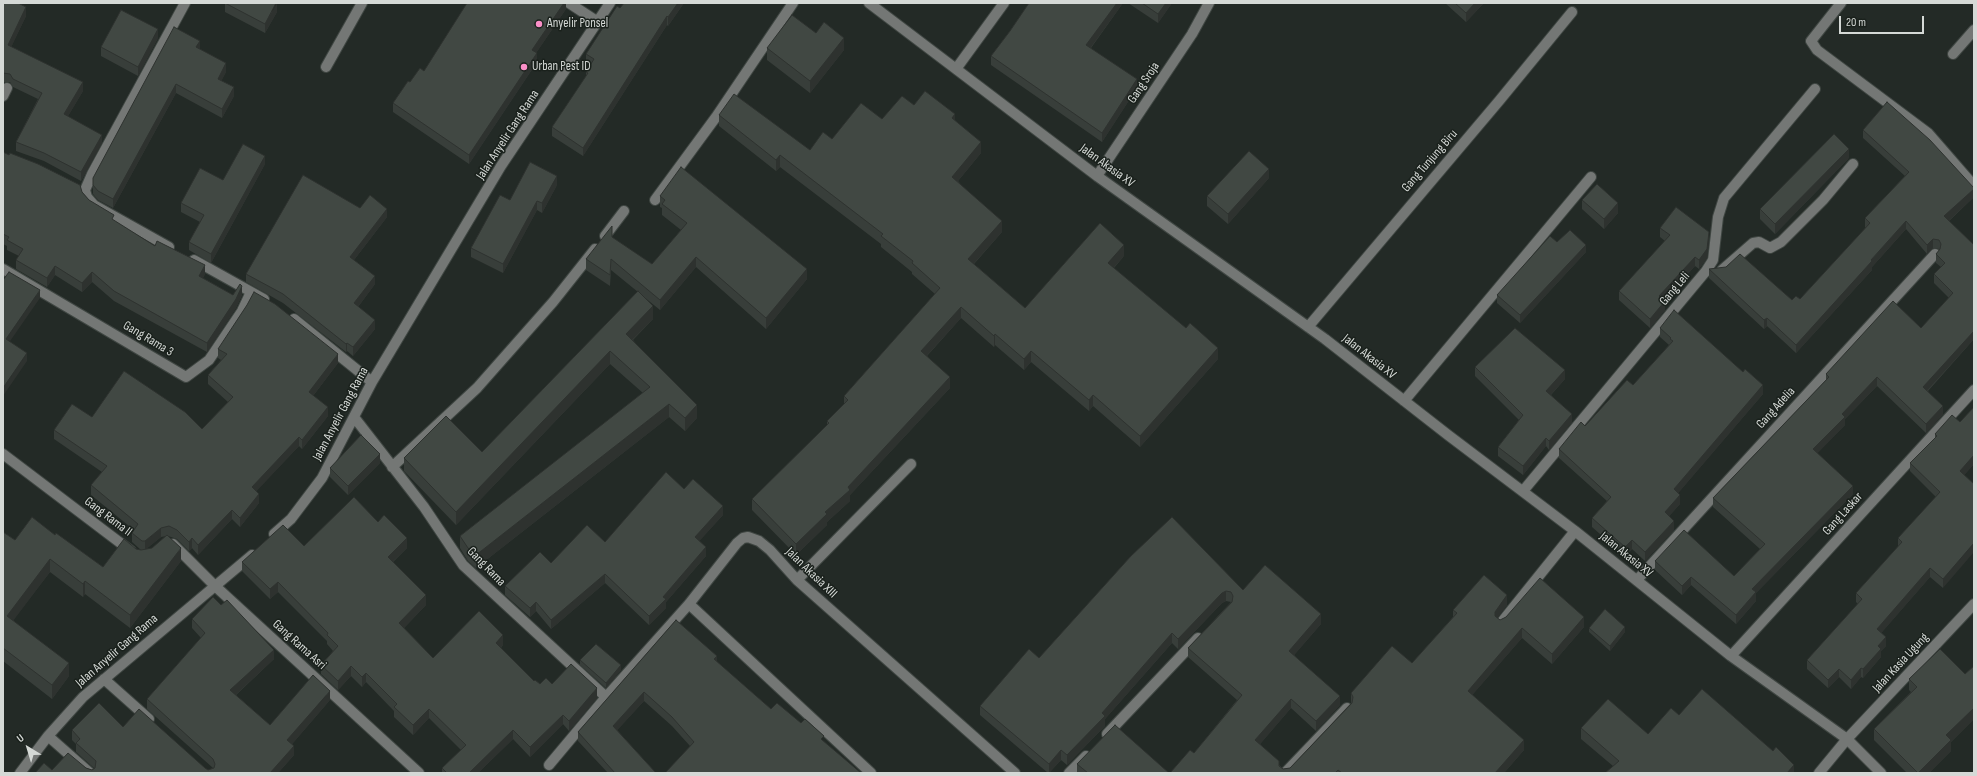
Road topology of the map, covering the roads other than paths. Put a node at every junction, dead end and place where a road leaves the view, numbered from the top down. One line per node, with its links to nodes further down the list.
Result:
1 (185, 3): 22 (street)
2 (362, 3): 14 (street)
3 (569, 3): 11 (street)
4 (610, 3): 11 (street, Jalan Anyelir Gang Rama)
5 (793, 3): 23 (street)
6 (869, 3): 15 (street, Jalan Akasia XV)
7 (1004, 3): 15 (street)
8 (1209, 3): 18 (street, Gang Sroja)
9 (1841, 3): 21 (street)
10 (1572, 12): 31 (street, Gang Tunjung Biru)
11 (598, 22): 32 (street, Jalan Anyelir Gang Rama)
12 (1974, 30): 13 (street)
13 (1954, 54)
14 (326, 67)
15 (956, 69): 18 (street, Jalan Akasia XV)
16 (1815, 89): 27 (street, Gang Leli)
17 (1853, 164): 27 (street)
18 (1097, 176): 31 (street, Jalan Akasia XV)
19 (1591, 177): 34 (street)
20 (73, 184): 22 (street)
21 (1974, 186)
22 (85, 190): 28 (street)
23 (655, 200)
24 (624, 211): 38 (street)
25 (1935, 254): 46 (street, Gang Adelia)
26 (3, 269): 28 (street, Gang Rama 3)
27 (1706, 272): 39 (street, Gang Leli)
28 (251, 292): 29 (street)
29 (273, 305)
30 (284, 312): 32 (street)
31 (1308, 327): 34 (street, Jalan Akasia XV)
32 (372, 382): 35 (street, Jalan Anyelir Gang Rama)
33 (1974, 390): 52 (street, Gang Laskar)
34 (1404, 401): 39 (street, Jalan Akasia XV)
35 (354, 417): 38 (street, Gang Rama); 41 (street, Jalan Anyelir Gang Rama)
36 (3, 454): 44 (street, Gang Rama II)
37 (912, 464): 45 (street)
38 (392, 467): 54 (street, Gang Rama)
39 (1523, 491): 40 (street, Jalan Akasia XV)
40 (1575, 531): 46 (street, Jalan Akasia XV); 50 (street)
41 (269, 539)
42 (162, 544): 47 (street)
43 (258, 549): 47 (street, Jalan Anyelir Gang Rama)
44 (140, 557)
45 (797, 580): 48 (street, Jalan Akasia XIII); 66 (street, Jalan Akasia XIII)
46 (1637, 580): 52 (street, Jalan Akasia XV)
47 (214, 585): 53 (street, Jalan Anyelir Gang Rama); 64 (street, Gang Rama Asri)
48 (689, 604): 54 (street, Jalan Akasia XIII); 65 (street)
49 (1974, 604): 59 (street, Jalan Kasia Ugung)
50 (1501, 623)
51 (1206, 630): 58 (street)
52 (1731, 656): 59 (street, Jalan Akasia XV)
53 (104, 678): 56 (street); 57 (street, Jalan Anyelir Gang Rama)
54 (606, 696): 61 (street, Jalan Akasia XIII)
55 (1346, 708): 68 (street)
56 (156, 726)
57 (48, 736): 62 (street, Jalan Anyelir Gang Rama); 63 (street)
58 (1102, 739)
59 (1847, 739): 69 (street, Jalan Kasia Ugung); 70 (street, Jalan Akasia XV)
60 (1091, 750): 67 (street)
61 (549, 765)
62 (20, 773)
63 (90, 773)
64 (419, 773)
65 (871, 773)
66 (1015, 773)
67 (1069, 773)
68 (1285, 773)
69 (1819, 773)
70 (1882, 773)

